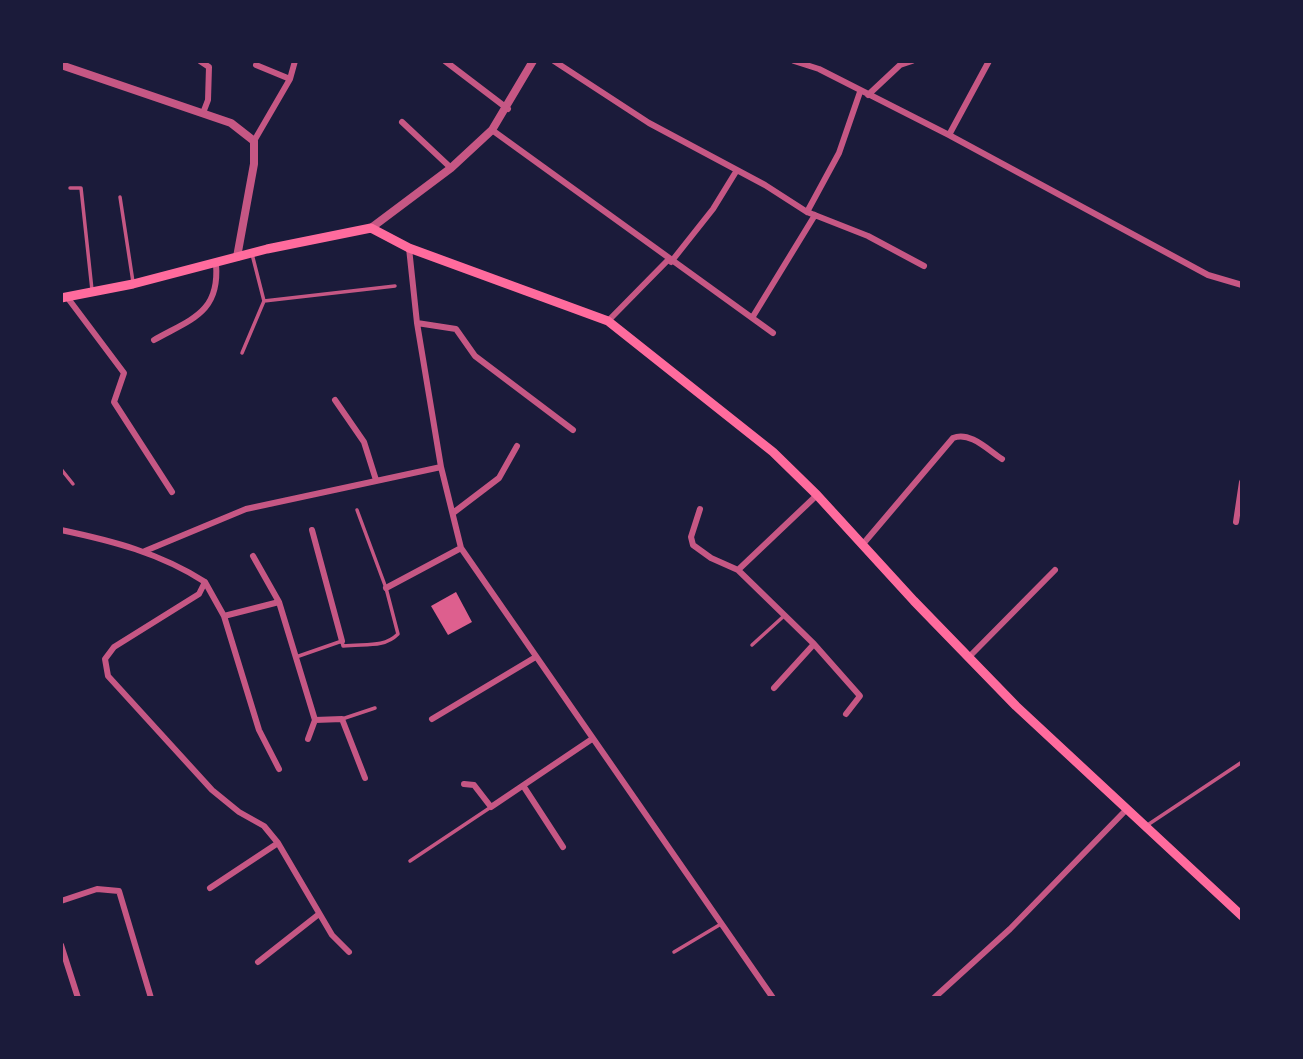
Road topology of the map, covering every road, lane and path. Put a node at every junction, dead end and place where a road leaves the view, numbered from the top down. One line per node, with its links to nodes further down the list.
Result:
1 (201, 61): 15 (street)
2 (295, 61): 11 (street)
3 (445, 61): 14 (street)
4 (533, 61): 14 (street)
5 (554, 61): 21 (street)
6 (794, 61): 12 (street)
7 (912, 61): 13 (street)
8 (989, 61): 18 (street)
9 (61, 65): 15 (street)
10 (256, 65): 11 (street)
11 (290, 79): 19 (street)
12 (860, 92): 13 (street); 24 (street)
13 (868, 96): 18 (street)
14 (508, 108): 17 (street)
15 (203, 113): 19 (street)
16 (402, 122): 20 (street)
17 (492, 130): 20 (street); 30 (street)
18 (949, 135): 34 (street)
19 (254, 141): 29 (street)
20 (451, 168): 26 (street)
21 (737, 170): 24 (street); 30 (street)
22 (70, 188): 36 (lane)
23 (120, 197): 33 (lane)
24 (807, 212): 25 (street)
25 (815, 215): 32 (street); 39 (street)
26 (371, 228): 27 (main road); 28 (main road)
27 (409, 248): 40 (main road); 41 (street)
28 (252, 254): 29 (main road); 38 (lane)
29 (237, 257): 31 (main road)
30 (670, 261): 39 (street); 40 (street)
31 (216, 264): 33 (main road); 43 (street)
32 (924, 266)
33 (133, 284): 36 (main road)
34 (1242, 285)
35 (395, 286): 38 (lane)
36 (92, 292): 37 (main road)
37 (64, 298): 54 (street)
38 (264, 301): 44 (lane)
39 (752, 318): 42 (street)
40 (608, 321): 55 (main road)
41 (417, 323): 46 (street); 49 (street)
42 (773, 333)
43 (154, 340)
44 (242, 353)
45 (334, 400): 51 (street)
46 (573, 430)
47 (517, 446): 58 (street)
48 (1002, 459): 62 (street)
49 (441, 467): 51 (street); 58 (street)
50 (61, 469): 53 (lane)
51 (376, 480): 64 (street)
52 (1242, 482): 59 (street)
53 (73, 485)
54 (172, 492)
55 (817, 495): 62 (main road); 66 (street)
56 (700, 509): 66 (street)
57 (357, 510): 69 (lane)
58 (453, 513): 63 (street)
59 (1236, 522)
60 (61, 530): 64 (street)
61 (312, 530): 73 (street)
62 (863, 544): 78 (main road)
63 (461, 548): 69 (street); 77 (street)
64 (145, 551): 68 (street)
65 (253, 556): 70 (street)
66 (738, 569): 72 (street)
67 (1055, 570): 78 (street)
68 (205, 582): 71 (street); 95 (street)
69 (386, 588): 73 (lane)
70 (279, 602): 71 (street); 76 (street)
71 (224, 615): 88 (street)
72 (785, 615): 74 (street); 75 (lane)
73 (342, 641): 76 (lane)
74 (814, 644): 79 (street); 81 (street)
75 (752, 645)
76 (296, 657): 84 (street)
77 (534, 658): 83 (street); 86 (street)
78 (968, 658): 93 (main road)
79 (774, 688)
80 (374, 708): 82 (lane)
81 (846, 714)
82 (342, 719): 84 (street); 89 (street)
83 (432, 719)
84 (315, 720): 85 (street)
85 (308, 739)
86 (592, 739): 91 (street); 102 (street)
87 (1242, 762): 94 (lane)
88 (279, 769)
89 (365, 778)
90 (464, 785): 92 (street)
91 (524, 786): 92 (street); 96 (street)
92 (491, 807): 97 (lane)
93 (1126, 810): 94 (main road); 110 (street)
94 (1144, 827): 101 (main road)
95 (278, 843): 98 (street); 100 (street)
96 (563, 847)
97 (410, 861)
98 (210, 888)
99 (61, 901): 108 (street)
100 (319, 914): 104 (street); 106 (street)
101 (1242, 916)
102 (721, 924): 105 (lane); 109 (street)
103 (61, 944): 107 (street)
104 (349, 952)
105 (674, 952)
106 (258, 962)
107 (78, 998)
108 (151, 998)
109 (773, 998)
110 (934, 998)

